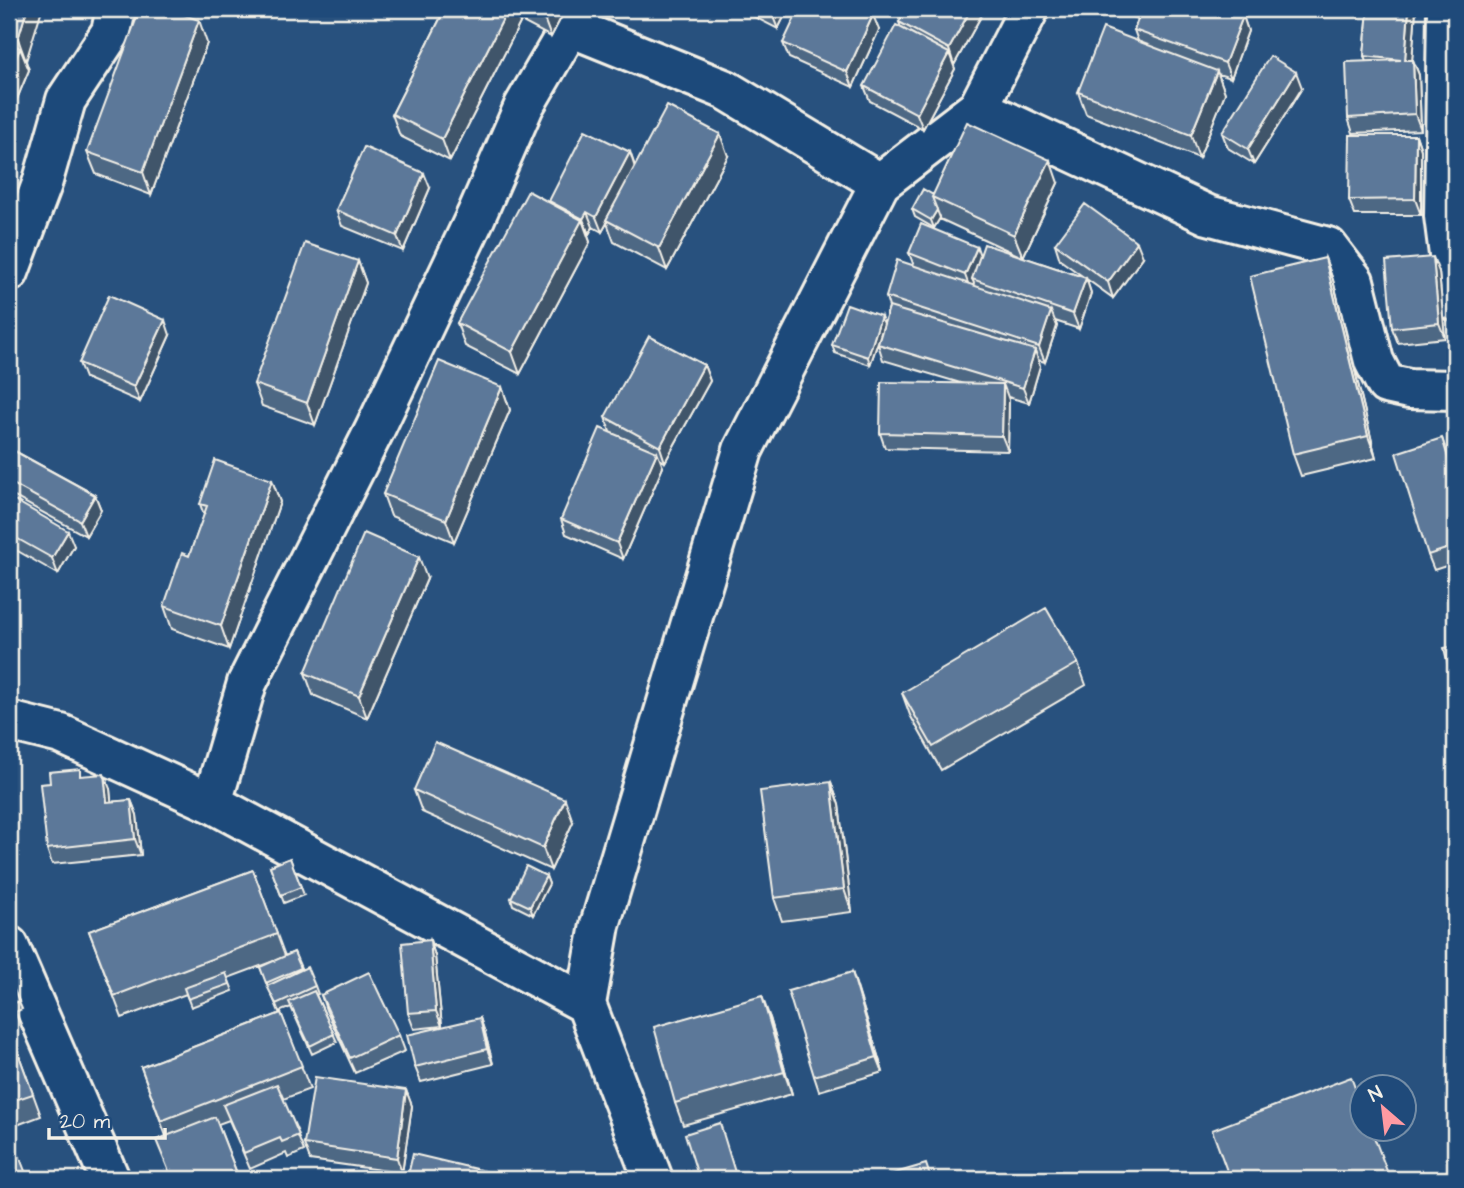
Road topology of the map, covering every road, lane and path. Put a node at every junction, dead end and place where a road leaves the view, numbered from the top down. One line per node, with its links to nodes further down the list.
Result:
1 (116, 9): 7 (street)
2 (1029, 9): 5 (street)
3 (1447, 9): 8 (street)
4 (568, 18): 6 (street); 11 (street)
5 (978, 108): 6 (street); 9 (street)
6 (880, 183): 13 (street)
7 (9, 272)
8 (1455, 301)
9 (1455, 390)
10 (9, 721): 11 (street)
11 (212, 803): 13 (street)
12 (9, 946): 14 (street)
13 (586, 1004): 15 (street)
14 (110, 1179)
15 (653, 1179)

